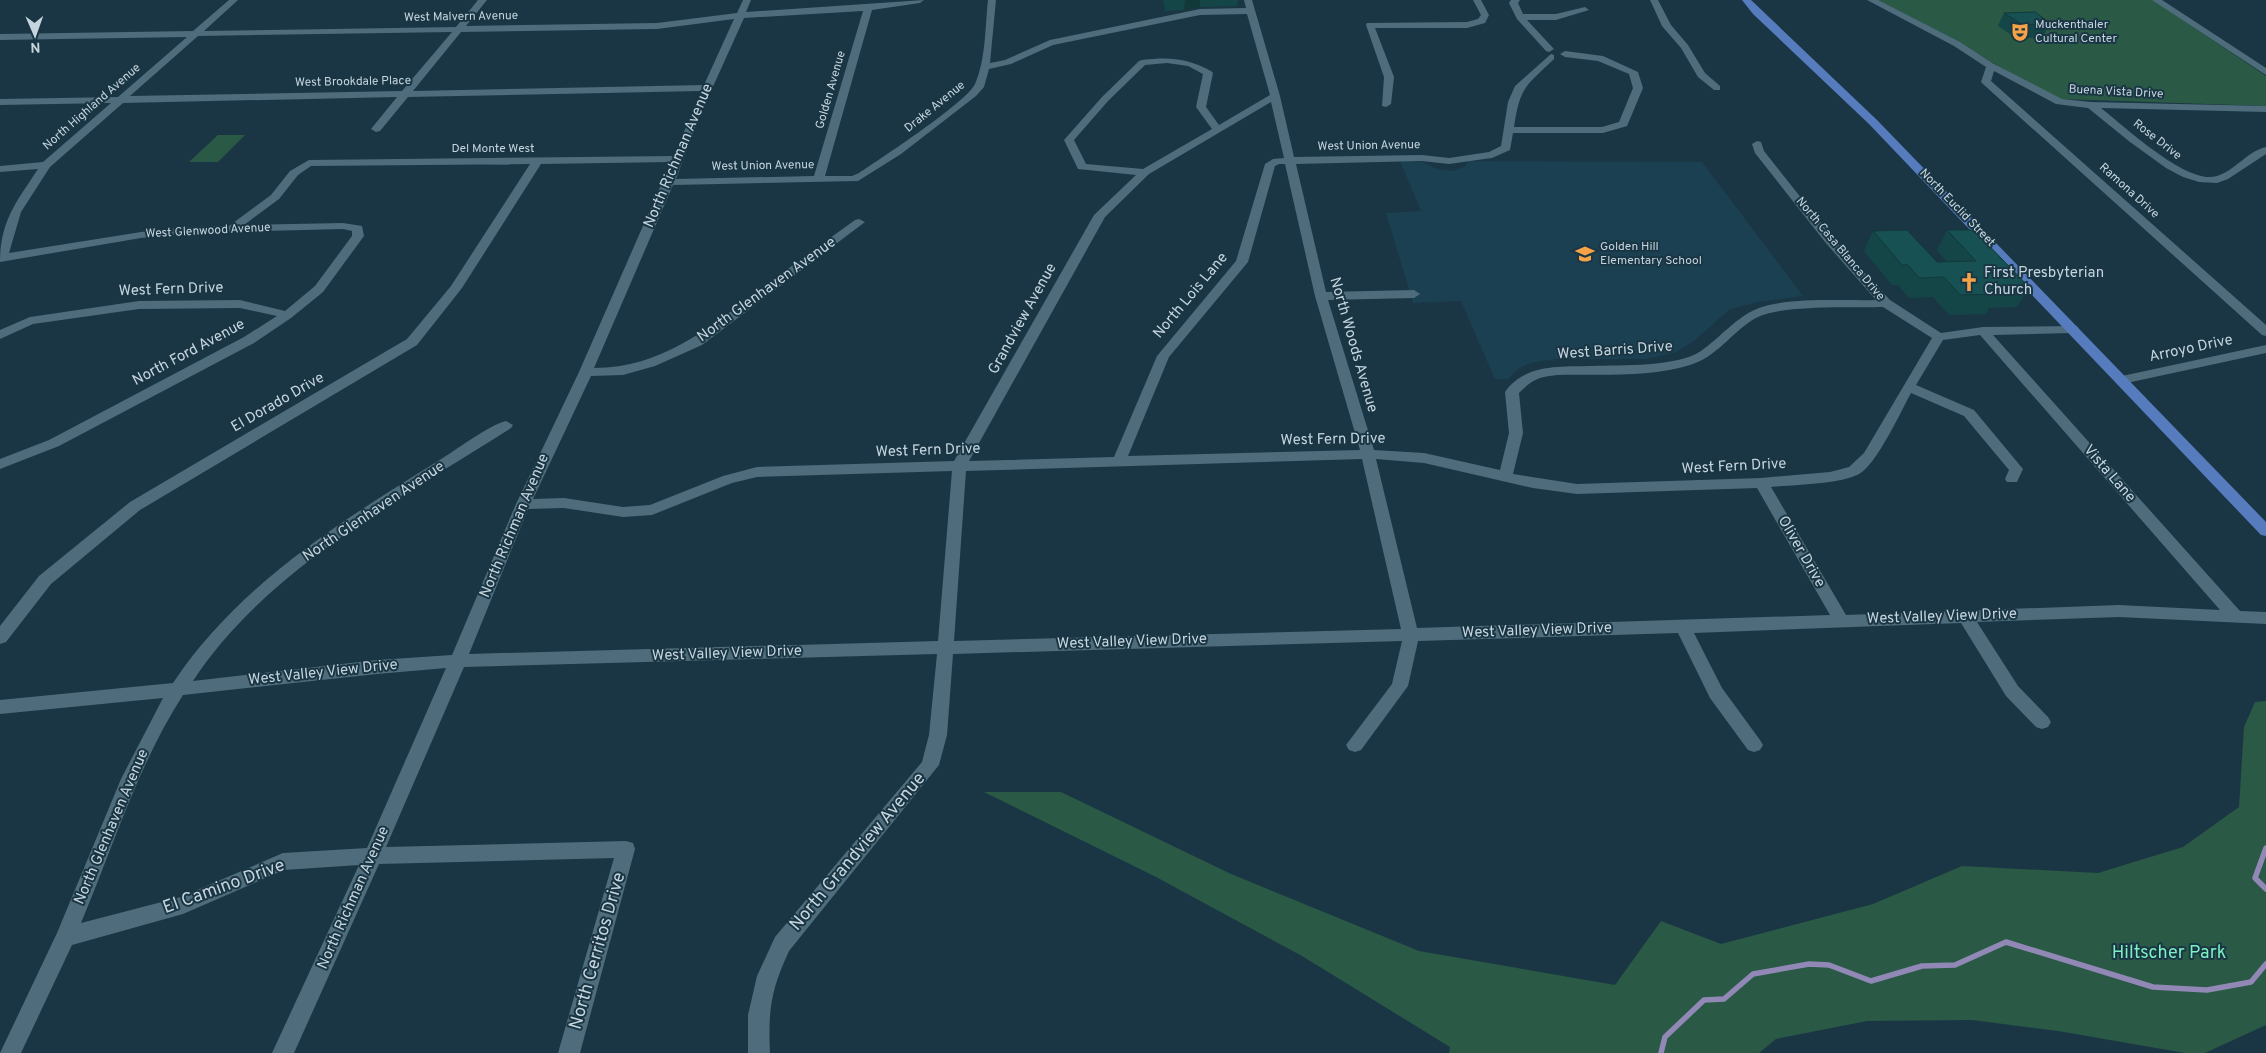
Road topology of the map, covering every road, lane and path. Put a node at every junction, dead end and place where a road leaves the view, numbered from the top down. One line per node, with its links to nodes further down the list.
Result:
1 (234, 0): 18 (street, North Highland Avenue)
2 (483, 0): 17 (street)
3 (747, 0): 15 (street, North Richman Avenue)
4 (920, 0): 13 (street, West Malvern Avenue)
5 (992, 0): 22 (street, Drake Avenue)
6 (1477, 0): 30 (street)
7 (1516, 0): 16 (street)
8 (1654, 0): 25 (street)
9 (1746, 0): 55 (main road, North Euclid Street)
10 (1872, 0): 21 (street, Buena Vista Drive)
11 (2156, 0): 23 (street)
12 (1250, 5): 22 (street); 27 (street, North Woods Avenue)
13 (868, 8): 15 (street, West Malvern Avenue); 45 (street, Golden Avenue)
14 (1585, 10): 16 (street)
15 (742, 15): 17 (street, West Malvern Avenue); 24 (street, North Richman Avenue)
16 (1520, 17): 35 (street)
17 (458, 30): 18 (street, West Malvern Avenue); 26 (street)
18 (195, 34): 19 (street, West Malvern Avenue); 28 (street, North Highland Avenue)
19 (0, 38)
20 (1565, 54): 35 (street)
21 (1991, 66): 31 (street, Buena Vista Drive); 57 (street, Ramona Drive)
22 (984, 67): 44 (street, Drake Avenue)
23 (2266, 72)
24 (708, 88): 26 (street, West Brookdale Place); 38 (street, North Richman Avenue)
25 (1717, 88)
26 (405, 94): 28 (street, West Brookdale Place); 33 (street)
27 (1275, 96): 34 (street, Grandview Avenue); 40 (street, North Woods Avenue)
28 (119, 99): 29 (street, West Brookdale Place); 41 (street, North Highland Avenue)
29 (0, 102)
30 (1386, 104)
31 (2091, 105): 32 (street, Buena Vista Drive); 37 (street, Rose Drive)
32 (2266, 110)
33 (376, 129)
34 (1217, 129): 43 (street, Grandview Avenue); 43 (street)
35 (1509, 130): 40 (street, West Union Avenue)
36 (1757, 144): 53 (street, North Casa Blanca Drive)
37 (2266, 150)
38 (677, 160): 39 (street, Del Monte West); 46 (street, North Richman Avenue)
39 (537, 161): 48 (street, Del Monte West); 80 (street, El Dorado Drive)
40 (1289, 161): 52 (street, North Woods Avenue); 66 (street, North Lois Lane)
41 (46, 165): 42 (street); 50 (street, North Highland Avenue)
42 (0, 169)
43 (1145, 172): 68 (street, Grandview Avenue)
44 (858, 178): 45 (street, West Union Avenue)
45 (819, 179): 46 (street, West Union Avenue)
46 (669, 182): 61 (street, North Richman Avenue)
47 (860, 222): 61 (street, North Glenhaven Avenue)
48 (232, 228): 49 (street, West Glenwood Avenue); 50 (street, West Glenwood Avenue)
49 (358, 228): 54 (street, North Ford Avenue)
50 (1, 258)
51 (1414, 294): 52 (street)
52 (1321, 296): 65 (street, North Woods Avenue)
53 (1886, 303): 59 (street, North Casa Blanca Drive); 69 (street, West Barris Drive)
54 (287, 315): 58 (street, West Fern Drive); 67 (street, North Ford Avenue)
55 (2073, 329): 56 (street); 62 (main road, North Euclid Street)
56 (1983, 332): 59 (street); 75 (street, Vista Lane)
57 (2266, 332)
58 (0, 335)
59 (1939, 337): 63 (street, West Fern Drive)
60 (2266, 349): 62 (street, Arroyo Drive)
61 (586, 372): 72 (street, North Richman Avenue)
62 (2122, 380): 73 (main road, North Euclid Street)
63 (1908, 387): 70 (street); 71 (street, West Fern Drive)
64 (506, 425): 83 (street, North Glenhaven Avenue)
65 (1368, 454): 66 (street, West Fern Drive); 69 (street, West Fern Drive); 79 (street, North Woods Avenue)
66 (1119, 462): 68 (street, West Fern Drive)
67 (0, 464)
68 (959, 466): 72 (street, West Fern Drive); 81 (street, Grandview Avenue)
69 (1505, 477): 71 (street, West Fern Drive)
70 (2012, 479)
71 (1761, 483): 77 (street, Oliver Drive)
72 (523, 504): 82 (street, North Richman Avenue)
73 (2266, 530)
74 (1966, 616): 75 (street, West Valley View Drive); 77 (street, West Valley View Drive); 85 (street)
75 (2235, 616): 76 (street, West Valley View Drive)
76 (2266, 618)
77 (1842, 620): 78 (street, West Valley View Drive)
78 (1683, 627): 79 (street, West Valley View Drive); 87 (street)
79 (1411, 634): 81 (street, West Valley View Drive); 86 (street, North Woods Avenue)
80 (0, 638)
81 (946, 648): 82 (street, West Valley View Drive); 94 (street, North Grandview Avenue)
82 (458, 661): 83 (street, West Valley View Drive); 89 (street, North Richman Avenue)
83 (178, 688): 84 (street, West Valley View Drive); 90 (street, North Glenhaven Avenue)
84 (0, 707)
85 (2042, 722)
86 (1355, 745)
87 (1754, 745)
88 (626, 849): 89 (street, El Camino Drive); 93 (street, North Cerritos Drive)
89 (373, 856): 90 (street, El Camino Drive); 92 (street, North Richman Avenue)
90 (65, 937): 91 (street, North Glenhaven Avenue)
91 (10, 1053)
92 (284, 1053)
93 (569, 1053)
94 (759, 1053)

